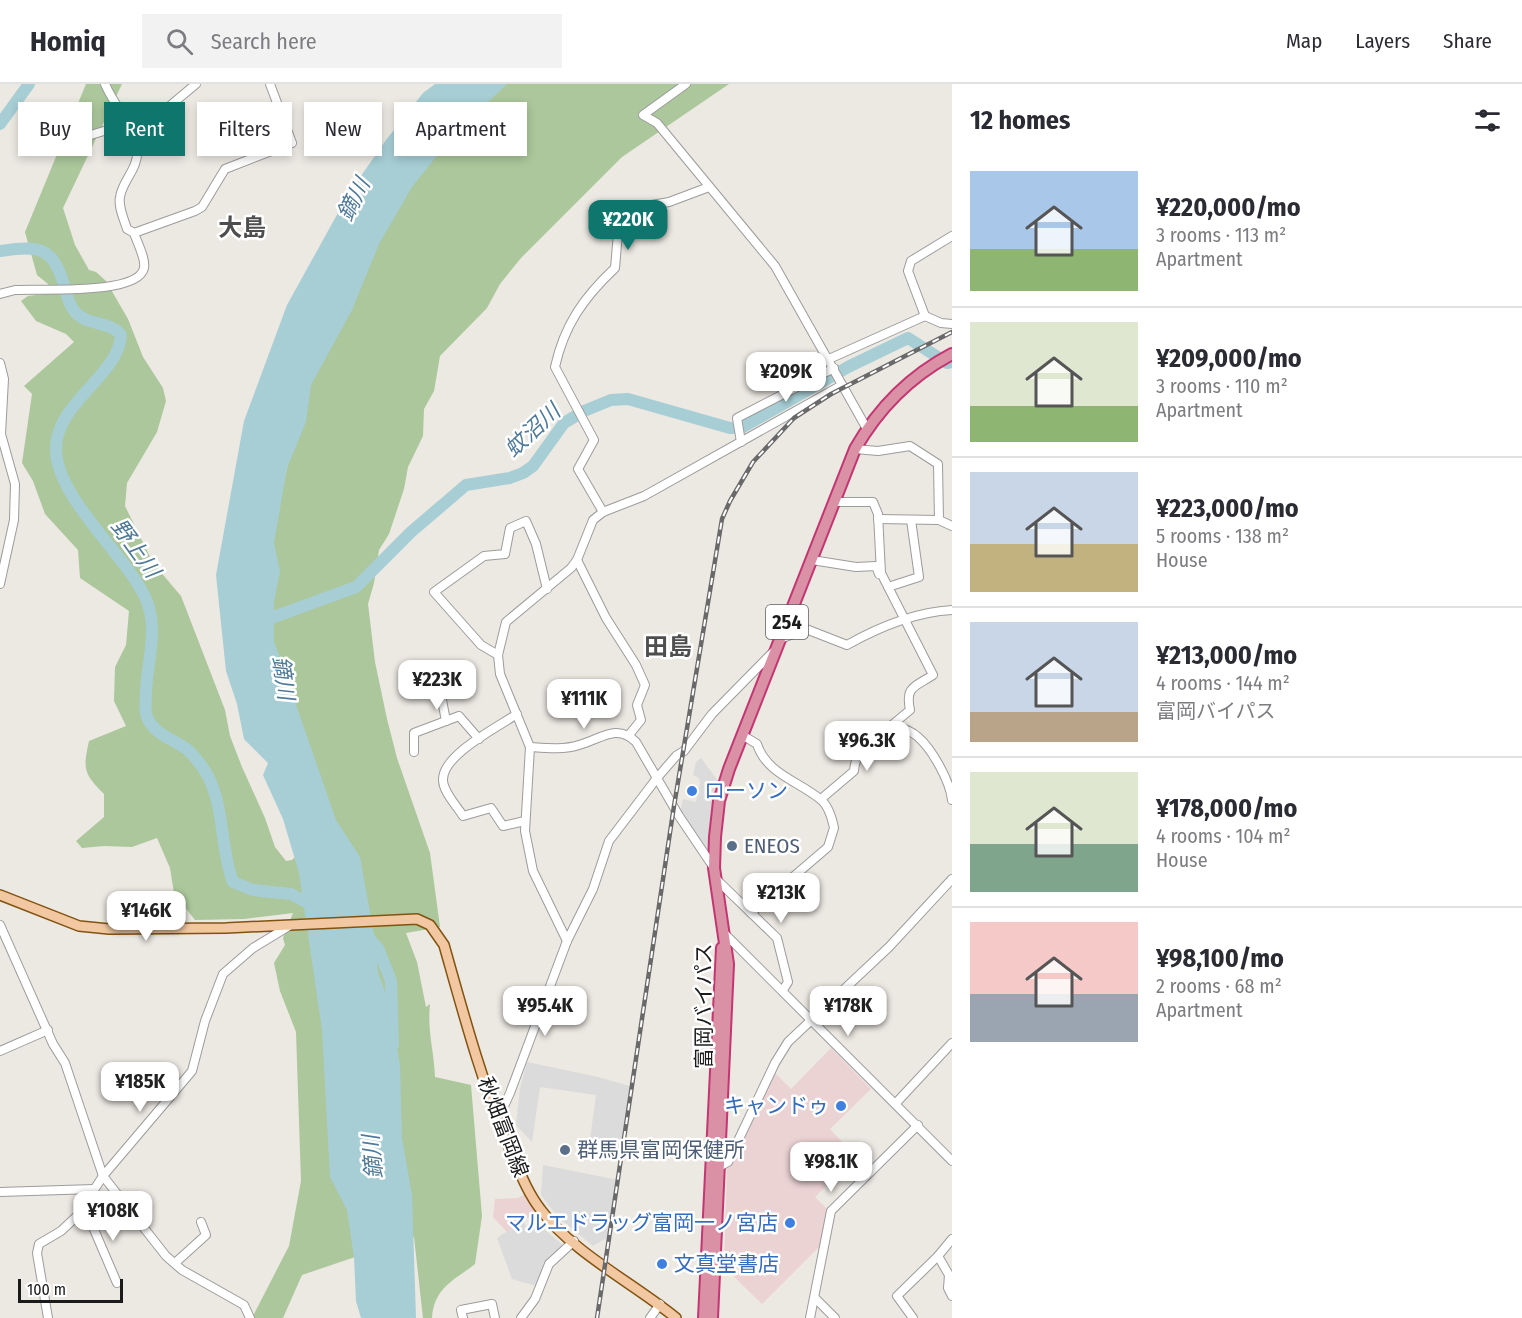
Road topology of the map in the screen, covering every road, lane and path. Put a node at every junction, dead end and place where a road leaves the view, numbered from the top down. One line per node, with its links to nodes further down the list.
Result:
1 (105, 84): 6 (street)
2 (196, 84): 5 (street)
3 (686, 84): 9 (street)
4 (274, 85): 10 (street)
5 (185, 88): 7 (street)
6 (115, 102)
7 (172, 102)
8 (138, 156): 10 (street)
9 (709, 187): 16 (street); 24 (street)
10 (134, 233): 12 (street)
11 (952, 236): 13 (street)
12 (0, 294)
13 (925, 316): 14 (street); 16 (street)
14 (952, 324)
15 (952, 354): 20 (highway, 254)
16 (829, 359): 18 (street)
17 (0, 363): 32 (street)
18 (834, 368): 19 (street); 21 (street)
19 (842, 385): 20 (street); 21 (street)
20 (867, 429): 22 (highway, 254)
21 (740, 439): 24 (street)
22 (855, 450): 23 (highway, 254); 27 (street)
23 (836, 502): 25 (street); 30 (highway, 254)
24 (603, 512): 29 (street)
25 (878, 519): 26 (street); 31 (street)
26 (911, 520): 27 (street); 33 (street)
27 (939, 520): 28 (street)
28 (952, 526)
29 (577, 560): 34 (street); 43 (street)
30 (812, 560): 31 (street); 37 (highway, 254)
31 (882, 575): 33 (street)
32 (0, 584)
33 (888, 587): 36 (street)
34 (547, 589): 38 (street); 38 (street)
35 (952, 610): 36 (street)
36 (906, 620): 37 (street); 42 (street)
37 (778, 644): 44 (highway, 254); 48 (street)
38 (498, 655): 40 (street)
39 (436, 669): 41 (street)
40 (517, 714): 45 (street); 46 (street)
41 (446, 721): 45 (street); 47 (street)
42 (892, 725): 49 (street); 50 (street)
43 (629, 735): 46 (street); 48 (street)
44 (742, 735): 49 (street); 52 (highway, 254)
45 (479, 739): 51 (street)
46 (530, 747): 51 (street)
47 (414, 752)
48 (657, 778): 52 (street); 59 (street)
49 (821, 799): 55 (street)
50 (952, 800)
51 (525, 820): 59 (street)
52 (715, 874): 55 (street); 58 (highway, 254)
53 (952, 879): 61 (street)
54 (0, 895): 57 (main road)
55 (751, 913): 60 (street)
56 (0, 925): 62 (street)
57 (290, 925): 66 (main road, 秋畑富岡線); 70 (street)
58 (724, 932): 60 (street); 69 (highway, 富岡バイパス / 254); 90 (highway, 富岡バイパス / 254)
59 (567, 941): 66 (street)
60 (783, 990): 61 (street)
61 (813, 1019): 65 (street); 69 (street)
62 (48, 1030): 64 (street); 70 (street)
63 (952, 1043): 65 (street)
64 (0, 1051)
65 (896, 1103): 67 (street)
66 (495, 1112): 76 (main road, 秋畑富岡線)
67 (918, 1125): 68 (street); 81 (street)
68 (952, 1161)
69 (719, 1167): 91 (highway, 富岡バイパス / 254)
70 (103, 1176): 71 (street); 73 (street)
71 (94, 1189): 72 (street); 83 (street)
72 (0, 1192)
73 (130, 1208): 78 (street); 79 (street)
74 (201, 1222): 78 (street)
75 (952, 1239): 77 (street)
76 (574, 1241): 82 (main road, 秋畑富岡線); 87 (street)
77 (938, 1256): 80 (street); 94 (street)
78 (175, 1263): 84 (street)
79 (117, 1283)
80 (952, 1296)
81 (815, 1298): 92 (street); 93 (street)
82 (660, 1304): 88 (street); 89 (main road, 秋畑富岡線)
83 (48, 1318)
84 (250, 1318)
85 (463, 1318): 86 (street)
86 (495, 1318)
87 (521, 1318)
88 (650, 1318)
89 (676, 1318)
90 (704, 1318)
91 (712, 1318)
92 (810, 1318)
93 (835, 1318)
94 (913, 1318)

